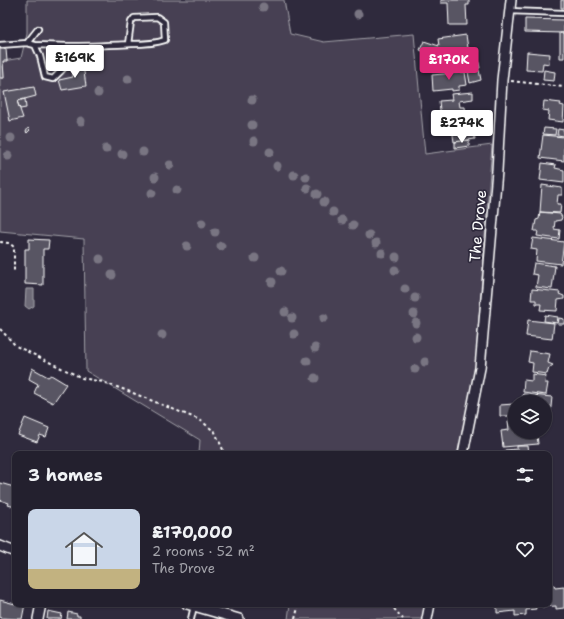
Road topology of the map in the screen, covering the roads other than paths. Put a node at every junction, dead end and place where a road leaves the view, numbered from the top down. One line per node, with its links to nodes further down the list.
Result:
1 (511, 0): 2 (street, The Drove)
2 (509, 11): 3 (lane); 10 (street, The Drove)
3 (564, 13)
4 (38, 29): 5 (lane)
5 (27, 43): 7 (lane); 8 (lane)
6 (128, 44): 6 (lane); 9 (lane)
7 (0, 45)
8 (35, 45): 9 (lane); 9 (lane)
9 (67, 46)
10 (464, 451)
11 (0, 546): 12 (street)
12 (12, 551)
13 (40, 607): 17 (street)
14 (190, 607): 18 (lane)
15 (197, 607): 19 (street)
16 (429, 607): 20 (street)
17 (38, 619)
18 (191, 619)
19 (239, 619)
20 (427, 619)

